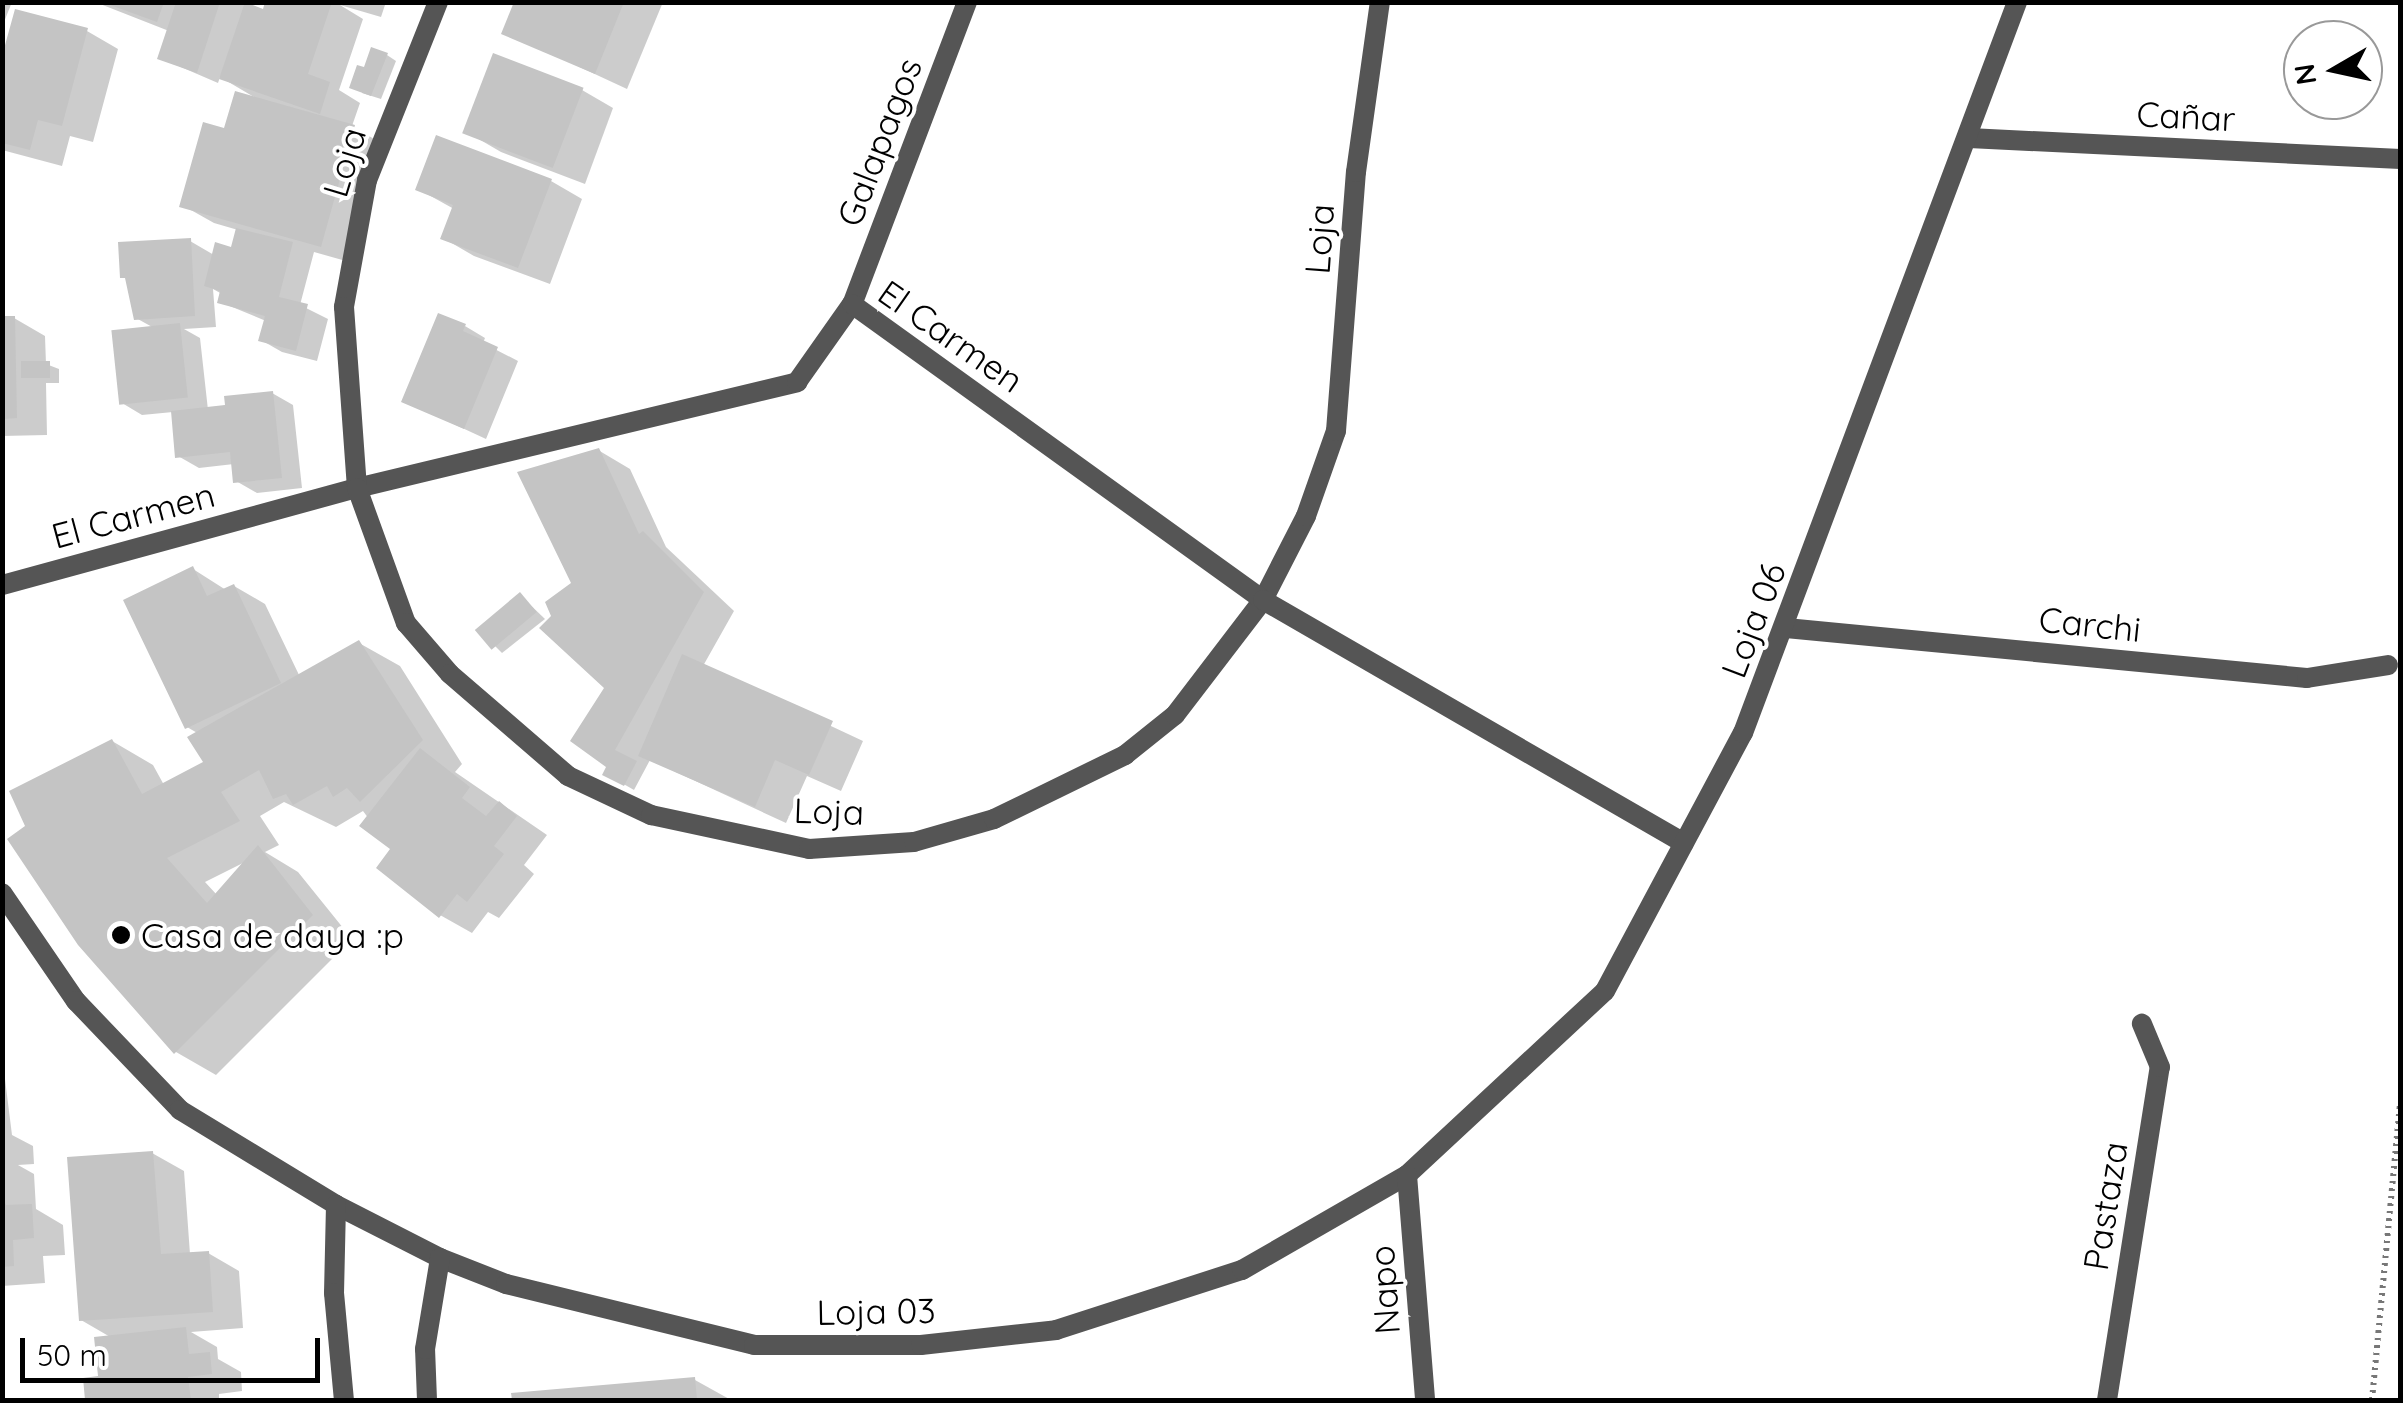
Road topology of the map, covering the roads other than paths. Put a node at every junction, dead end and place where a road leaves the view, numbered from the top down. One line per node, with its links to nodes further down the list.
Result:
1 (438, 2): 8 (street, Loja)
2 (967, 2): 7 (street, Galapagos)
3 (1380, 2): 10 (street, Loja)
4 (2017, 2): 5 (street, Loja 06)
5 (1969, 138): 6 (street, Cañar); 11 (street, Loja 06)
6 (2400, 159)
7 (852, 304): 8 (street, El Carmen); 10 (street, El Carmen)
8 (357, 488): 9 (street, El Carmen); 10 (street, Loja)
9 (2, 585)
10 (1263, 600): 13 (street, El Carmen)
11 (1786, 628): 12 (street, Carchi); 13 (street, Loja 06)
12 (2388, 664)
13 (1684, 843): 16 (street, Loja 06)
14 (2, 893): 17 (street)
15 (2142, 1024): 22 (street, Pastaza)
16 (1408, 1176): 18 (street, Loja 03); 21 (street, Napo)
17 (336, 1205): 18 (street, Loja 03); 19 (street)
18 (440, 1258): 20 (street)
19 (344, 1400)
20 (427, 1400)
21 (1425, 1400)
22 (2107, 1400)

